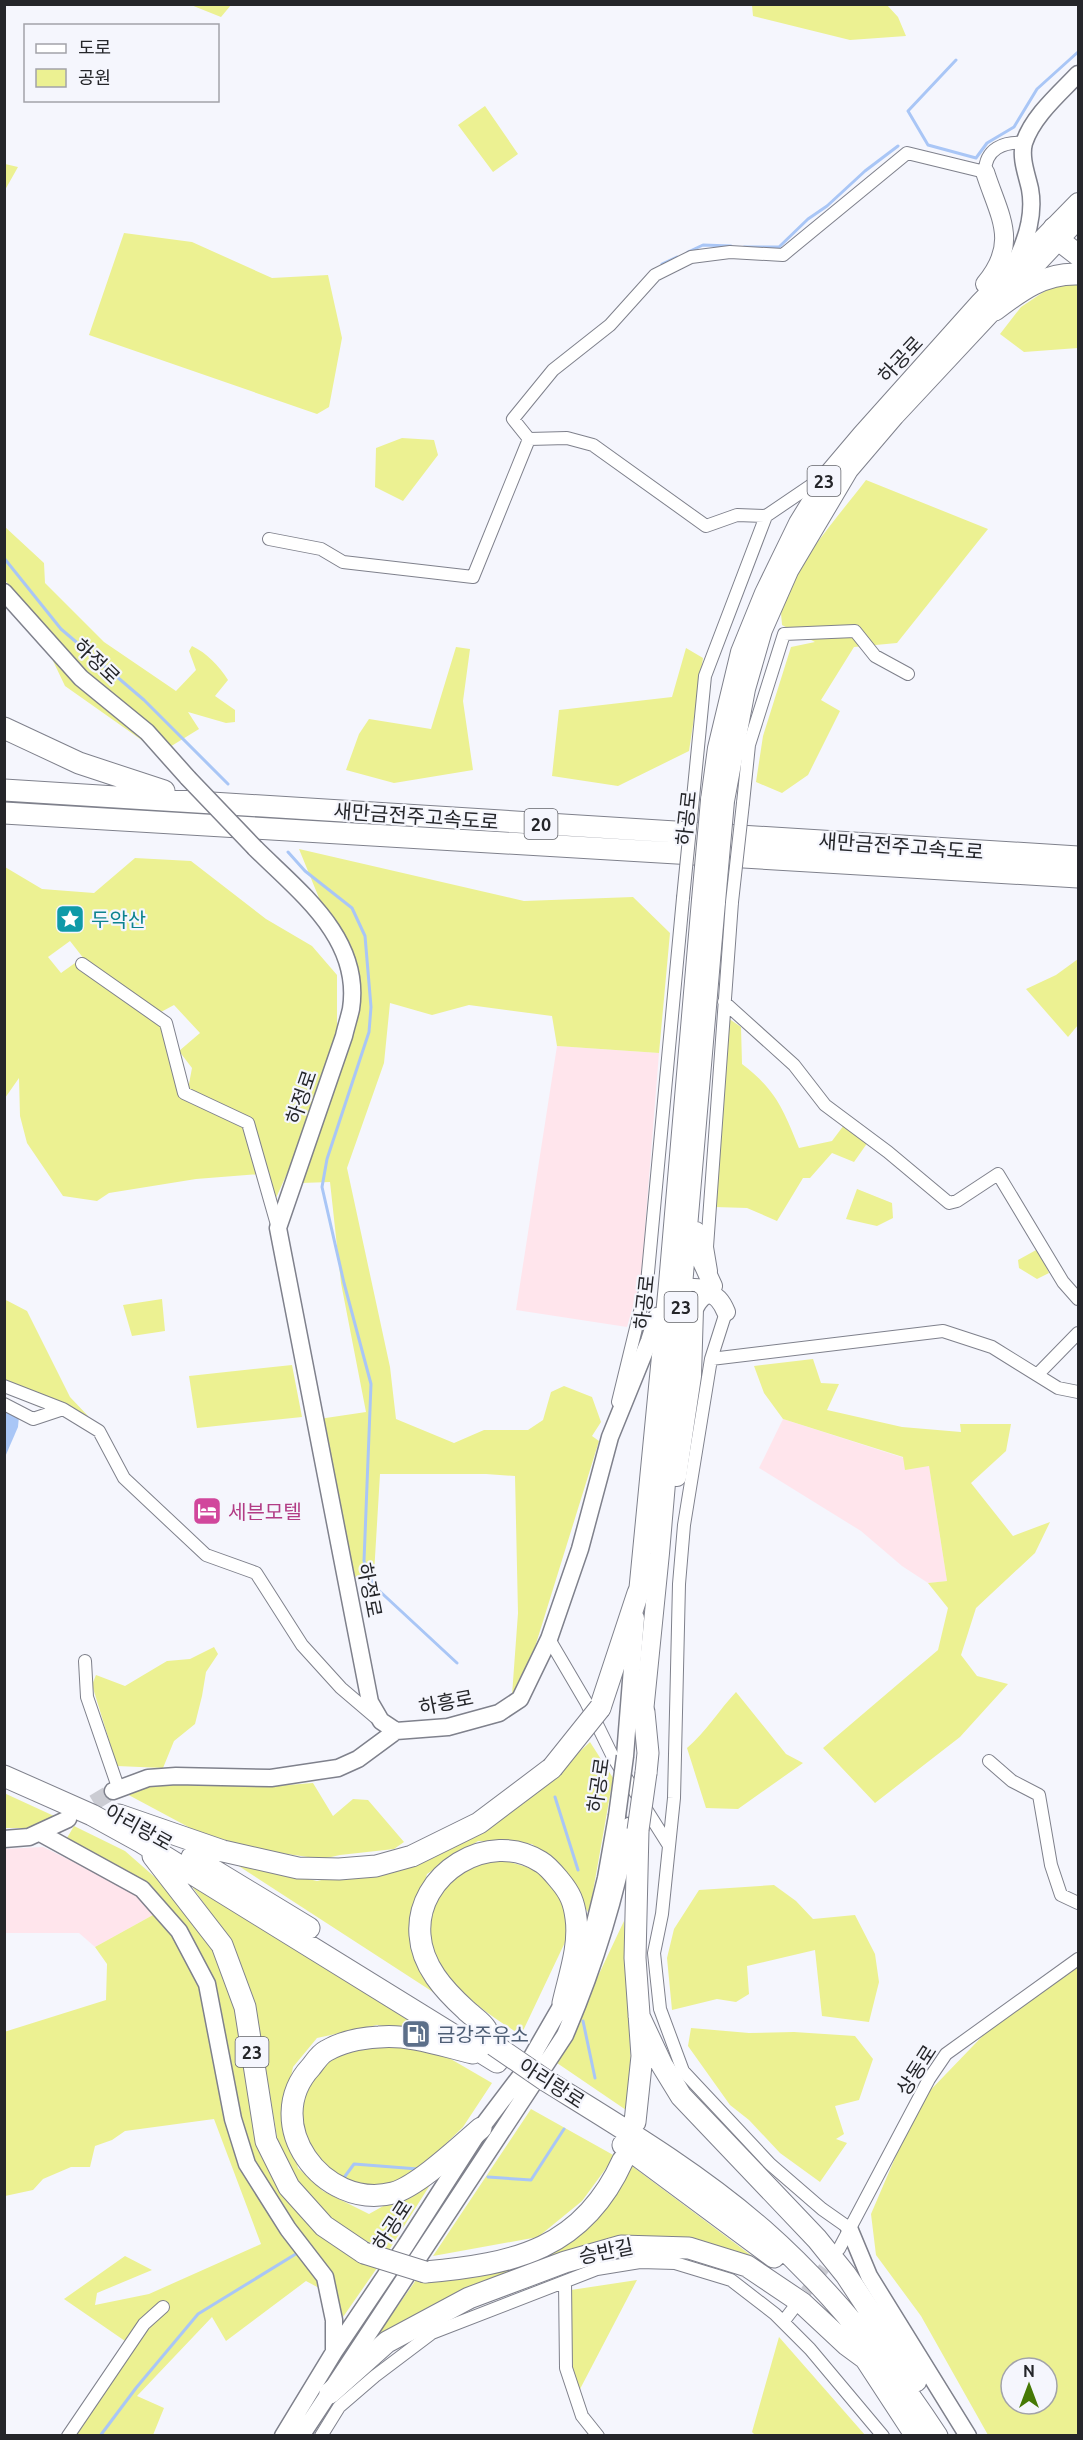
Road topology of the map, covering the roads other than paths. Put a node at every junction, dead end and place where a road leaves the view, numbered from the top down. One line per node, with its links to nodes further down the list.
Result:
1 (1078, 74): 2 (street)
2 (1024, 143): 3 (street); 4 (street)
3 (985, 172): 11 (main road); 12 (street)
4 (1030, 189): 6 (street); 8 (street)
5 (1078, 202): 6 (main road, 하공로 / 23)
6 (1068, 232): 7 (highway); 8 (main road, 하공로 / 23); 10 (main road, 하공로 / 23)
7 (1078, 255)
8 (1011, 271): 11 (main road, 하공로 / 23)
9 (1078, 274): 10 (highway)
10 (995, 310): 20 (main road, 하공로 / 23)
11 (912, 379): 13 (main road, 하공로 / 23)
12 (529, 439): 14 (street); 15 (street)
13 (828, 474): 14 (street); 20 (main road, 하공로 / 23)
14 (766, 516): 20 (street)
15 (269, 539)
16 (4, 592): 29 (street, 하정로, bridge)
17 (908, 674): 20 (street)
18 (4, 728): 21 (highway)
19 (4, 790): 21 (highway, 새만금전주고속도로 / 20)
20 (717, 801): 25 (main road, 하공로 / 23, bridge); 25 (street, bridge)
21 (199, 802): 23 (highway, 새만금전주고속도로 / 20)
22 (4, 813): 24 (highway, 새만금전주고속도로 / 20)
23 (1078, 857)
24 (1078, 877)
25 (708, 900): 27 (street); 28 (main road, 하공로 / 23); 30 (main road, 하공로 / 23); 42 (street)
26 (82, 964): 29 (street)
27 (724, 1002): 31 (street); 32 (street)
28 (695, 1142): 30 (main road, 하공로 / 23); 31 (main road)
29 (278, 1228): 47 (street, 하정로)
30 (676, 1284): 31 (street); 34 (main road, 하공로 / 23); 43 (main road, 하공로 / 23)
31 (713, 1286): 33 (street)
32 (1078, 1299)
33 (726, 1312): 36 (street); 43 (main road)
34 (665, 1316): 42 (street, 하흥로); 43 (main road, 하공로 / 23)
35 (1078, 1333): 37 (street)
36 (711, 1359): 37 (street); 60 (street)
37 (1037, 1375): 39 (street)
38 (4, 1386): 41 (street)
39 (1078, 1392)
40 (4, 1404): 41 (street)
41 (63, 1409): 47 (street)
42 (610, 1437): 44 (street, 하흥로)
43 (647, 1593): 46 (main road, 하공로 / 23); 51 (street, 하공로); 54 (highway, 23, bridge)
44 (549, 1639): 48 (street, 하흥로); 60 (street)
45 (85, 1661): 53 (street)
46 (644, 1712): 51 (highway, 23)
47 (381, 1721): 48 (street)
48 (396, 1731): 53 (street, 하흥로)
49 (989, 1761): 61 (street)
50 (4, 1762): 54 (highway, 아리랑로 / 23)
51 (636, 1765): 56 (highway, 23, bridge)
52 (4, 1776): 59 (highway, 아리랑로 / 23)
53 (115, 1789)
54 (120, 1815): 65 (highway, 아리랑로)
55 (68, 1818): 57 (street)
56 (628, 1824): 63 (street, 하공로); 64 (highway, 23); 78 (street, 하공로)
57 (40, 1833): 58 (street); 76 (street)
58 (4, 1839)
59 (141, 1842): 65 (highway, 아리랑로); 69 (highway, 23, bridge)
60 (668, 1844): 70 (street)
61 (1078, 1903)
62 (1078, 1959): 70 (street, 상동로)
63 (563, 2003): 65 (highway); 68 (street, 하공로)
64 (639, 2016): 67 (highway, 23); 87 (highway)
65 (492, 2051): 66 (highway, 아리랑로, bridge); 68 (highway)
66 (542, 2084): 77 (highway, 아리랑로); 86 (highway, 아리랑로)
67 (635, 2122)
68 (481, 2128): 76 (street, 하공로)
69 (623, 2160)
70 (849, 2228): 71 (street, 상동로); 88 (street)
71 (839, 2248)
72 (564, 2282): 75 (street, 승반길); 82 (street, 승반길); 83 (street)
73 (164, 2307): 79 (street)
74 (793, 2309): 75 (street)
75 (783, 2322): 84 (street, 승반길)
76 (334, 2352): 80 (street, 하공로)
77 (866, 2359): 78 (highway); 85 (highway, 아리랑로)
78 (330, 2393): 81 (street, 하공로)
79 (68, 2436)
80 (283, 2436)
81 (301, 2436)
82 (321, 2436)
83 (598, 2436)
84 (883, 2436)
85 (916, 2436)
86 (937, 2436)
87 (946, 2436)
88 (968, 2436)

